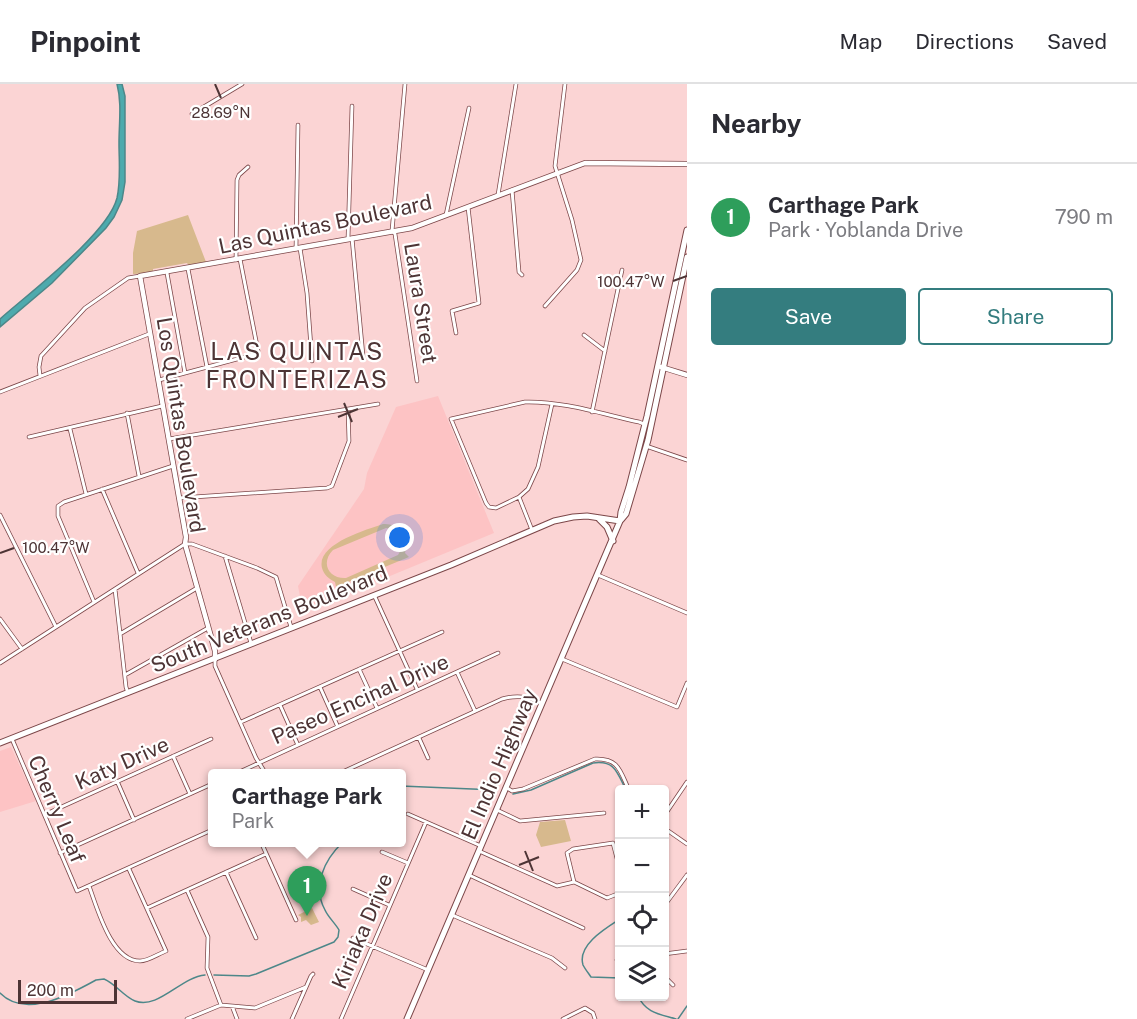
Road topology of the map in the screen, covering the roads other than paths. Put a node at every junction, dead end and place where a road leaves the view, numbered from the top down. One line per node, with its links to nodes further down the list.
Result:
1 (242, 84): 7 (street)
2 (516, 84): 13 (street)
3 (565, 84): 11 (street)
4 (405, 85): 17 (street, Laura Street)
5 (352, 106): 18 (street)
6 (468, 108): 15 (street)
7 (192, 114)
8 (298, 125): 19 (street)
9 (687, 164): 11 (street, Las Quintas Boulevard)
10 (248, 167): 21 (street)
11 (557, 173): 12 (street, Las Quintas Boulevard); 27 (street)
12 (512, 190): 13 (street, Las Quintas Boulevard); 25 (street)
13 (498, 196): 14 (street, Las Quintas Boulevard)
14 (468, 207): 15 (street, Las Quintas Boulevard); 28 (street)
15 (446, 216): 17 (street, Las Quintas Boulevard)
16 (687, 230): 34 (main road, El Indio Highway)
17 (392, 231): 18 (street, Las Quintas Boulevard); 40 (street, Laura Street)
18 (350, 239): 19 (street, Las Quintas Boulevard); 32 (street)
19 (298, 248): 21 (street, Las Quintas Boulevard); 33 (street)
20 (687, 257): 34 (main road, El Indio Highway)
21 (238, 259): 22 (street, Las Quintas Boulevard); 35 (street)
22 (188, 269): 24 (street, Las Quintas Boulevard); 35 (street)
23 (622, 270): 31 (street)
24 (166, 273): 26 (street, Las Quintas Boulevard); 36 (street)
25 (522, 275)
26 (140, 276): 29 (street, Los Quintas Boulevard); 38 (street)
27 (545, 306)
28 (456, 333)
29 (149, 334): 38 (street); 39 (street, Los Quintas Boulevard)
30 (584, 335): 31 (street)
31 (605, 351): 46 (street)
32 (363, 356)
33 (312, 361)
34 (661, 367): 37 (street); 48 (main road, El Indio Highway)
35 (207, 368): 36 (street)
36 (185, 373): 39 (street)
37 (687, 375)
38 (40, 376): 41 (street)
39 (157, 380): 44 (street, Los Quintas Boulevard)
40 (417, 381)
41 (0, 392)
42 (378, 404): 45 (street)
43 (552, 404): 46 (street); 58 (street); 58 (street)
44 (162, 406): 47 (street); 51 (street, Los Quintas Boulevard)
45 (348, 409): 51 (street); 59 (street)
46 (592, 412): 48 (street)
47 (127, 413): 49 (street); 55 (street)
48 (648, 426): 52 (main road, El Indio Highway); 62 (main road, El Indio Highway)
49 (70, 429): 50 (street); 57 (street)
50 (30, 436)
51 (168, 440): 54 (street, Los Quintas Boulevard)
52 (646, 446): 53 (street); 62 (main road, El Indio Highway)
53 (687, 460)
54 (170, 467): 55 (street); 59 (street, Los Quintas Boulevard)
55 (139, 476): 56 (street)
56 (102, 489): 57 (street); 67 (street)
57 (87, 494): 72 (street)
58 (519, 497): 63 (street)
59 (179, 498): 65 (street, Los Quintas Boulevard)
60 (0, 515): 75 (street)
61 (595, 517): 62 (main road, South Veterans Boulevard); 63 (main road, South Veterans Boulevard); 64 (main road)
62 (620, 521): 64 (main road, El Indio Highway)
63 (532, 530): 71 (main road, South Veterans Boulevard)
64 (613, 541): 68 (main road, El Indio Highway)
65 (185, 544): 66 (street); 67 (street, Los Quintas Boulevard); 69 (street)
66 (225, 556): 77 (street); 80 (street)
67 (138, 573): 70 (street, Los Quintas Boulevard)
68 (598, 575): 73 (street); 85 (main road, El Indio Highway)
69 (197, 588): 76 (street); 79 (street)
70 (115, 589): 72 (street, Los Quintas Boulevard); 79 (street)
71 (374, 595): 77 (main road, South Veterans Boulevard); 82 (street)
72 (94, 602): 75 (street)
73 (687, 613)
74 (0, 619): 81 (street)
75 (56, 627): 81 (street)
76 (208, 628): 84 (street); 89 (street)
77 (291, 628): 80 (main road, South Veterans Boulevard)
78 (442, 632): 82 (street)
79 (120, 634): 89 (street)
80 (251, 643): 84 (main road, South Veterans Boulevard)
81 (22, 649): 86 (street)
82 (400, 651): 87 (street); 92 (street)
83 (498, 652): 88 (street, Paseo Encinal Drive)
84 (214, 659): 93 (main road, South Veterans Boulevard); 98 (street)
85 (562, 659): 90 (street); 94 (main road, El Indio Highway)
86 (0, 663)
87 (359, 669): 91 (street); 96 (street)
88 (456, 671): 92 (street, Paseo Encinal Drive); 97 (street)
89 (125, 675): 93 (street)
90 (687, 683)
91 (320, 687): 95 (street); 99 (street)
92 (417, 689): 96 (street, Paseo Encinal Drive)
93 (128, 693): 101 (main road, South Veterans Boulevard)
94 (543, 704): 97 (street); 115 (main road, El Indio Highway)
95 (280, 705): 98 (street); 104 (street)
96 (377, 708): 99 (street, Paseo Encinal Drive)
97 (475, 711): 100 (street)
98 (241, 722): 107 (street)
99 (337, 725): 104 (street, Paseo Encinal Drive)
100 (419, 738): 106 (street); 110 (street)
101 (12, 739): 103 (main road, South Veterans Boulevard); 120 (street, Cherry Leaf)
102 (211, 739): 105 (street, Katy Drive)
103 (0, 743)
104 (297, 743): 107 (street, Paseo Encinal Drive)
105 (173, 756): 111 (street, Katy Drive); 116 (street)
106 (428, 758)
107 (259, 761): 108 (street, Paseo Encinal Drive); 109 (street)
108 (244, 769)
109 (263, 769)
110 (349, 769)
111 (117, 782): 120 (street, Katy Drive); 122 (street)
112 (687, 782): 117 (street)
113 (627, 785): 115 (street)
114 (208, 786): 116 (street)
115 (507, 788): 118 (main road, El Indio Highway)
116 (190, 794): 122 (street)
117 (669, 809)
118 (497, 810): 119 (street); 128 (main road, El Indio Highway)
119 (604, 813)
120 (45, 814): 131 (street, Cherry Leaf)
121 (408, 814): 123 (street)
122 (134, 820): 131 (street)
123 (426, 822): 128 (street); 133 (street, Kiriaka Drive)
124 (669, 831): 126 (street)
125 (208, 832): 134 (street)
126 (687, 844)
127 (263, 847): 132 (street)
128 (480, 849): 136 (main road, El Indio Highway); 138 (street)
129 (615, 851): 138 (street)
130 (382, 852): 133 (street)
131 (60, 853): 139 (street, Cherry Leaf)
132 (266, 854): 135 (street); 147 (street)
133 (408, 863): 144 (street, Kiriaka Drive)
134 (129, 868): 139 (street); 145 (street)
135 (226, 872): 141 (street); 149 (street)
136 (469, 874): 146 (main road, El Indio Highway); 148 (street)
137 (687, 875): 143 (street)
138 (573, 882): 142 (street)
139 (89, 886): 145 (street)
140 (353, 889): 144 (street)
141 (187, 890): 145 (street); 160 (street)
142 (615, 895)
143 (669, 899)
144 (390, 905): 151 (street, Kiriaka Drive)
145 (147, 908)
146 (452, 915): 154 (street); 155 (main road, El Indio Highway)
147 (296, 921)
148 (583, 928)
149 (256, 938)
150 (353, 938): 151 (street)
151 (372, 946): 155 (street); 165 (street, Kiriaka Drive)
152 (687, 951): 153 (street)
153 (669, 953)
154 (565, 968)
155 (428, 970): 166 (main road, El Indio Highway)
156 (313, 975): 159 (street)
157 (669, 981): 158 (street)
158 (673, 985)
159 (306, 987): 161 (street); 164 (street)
160 (221, 1005): 161 (street); 162 (street)
161 (232, 1006): 163 (street)
162 (189, 1019)
163 (237, 1019)
164 (292, 1019)
165 (340, 1019)
166 (407, 1019)
167 (563, 1019): 168 (street)
168 (595, 1019)

